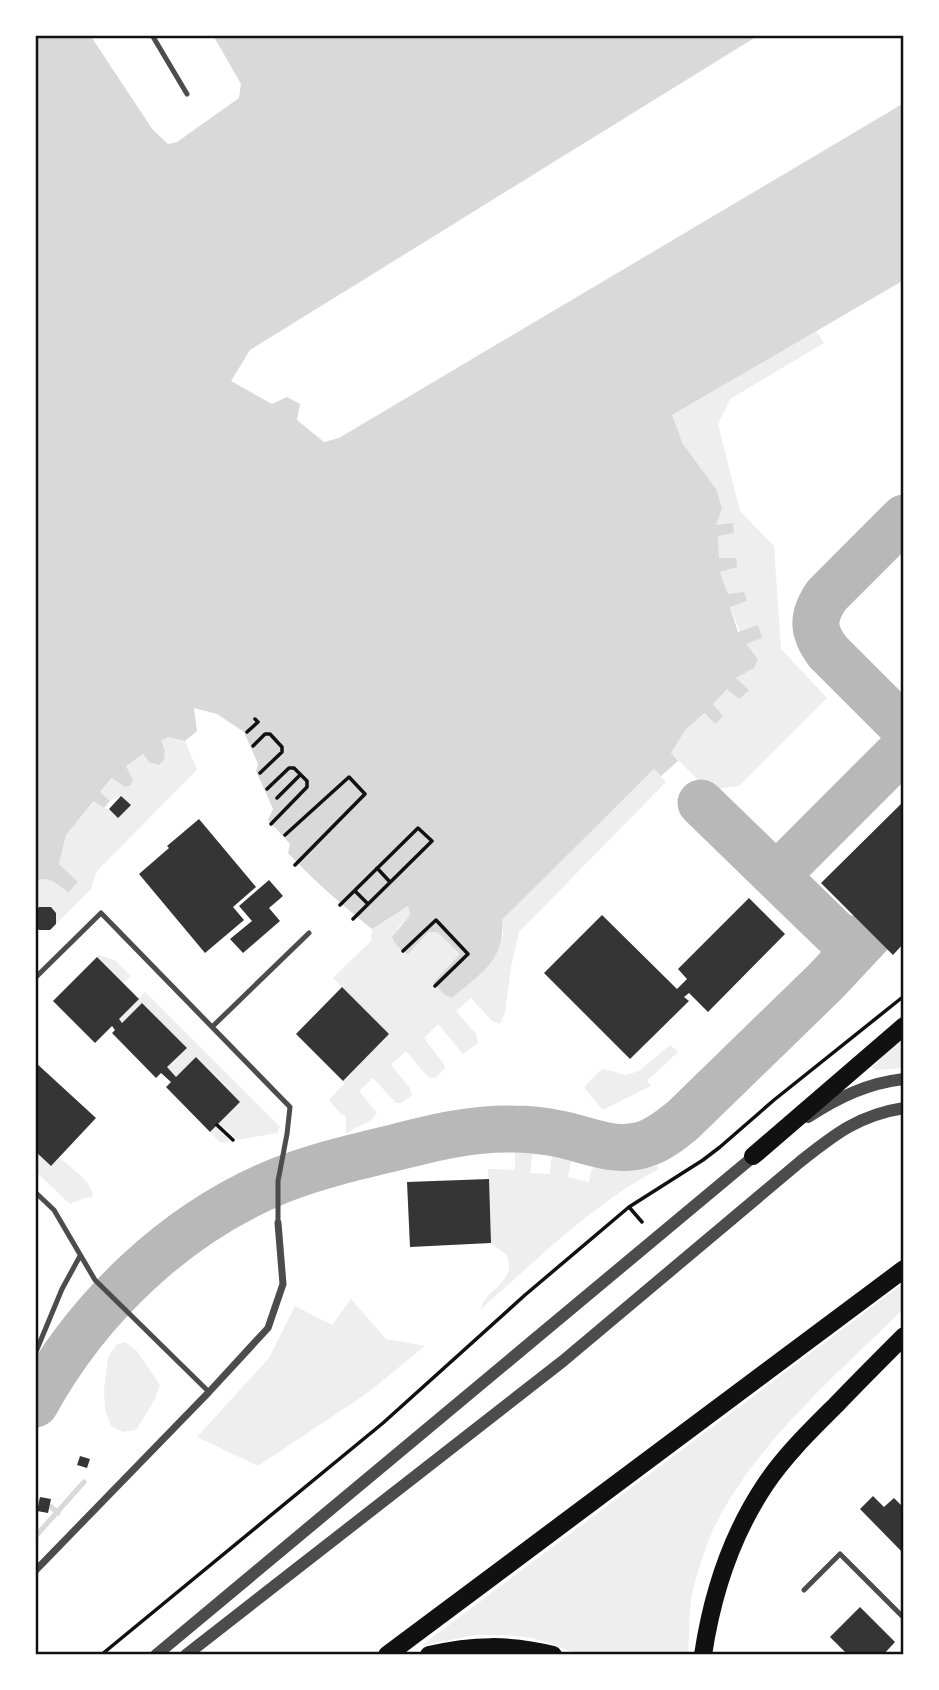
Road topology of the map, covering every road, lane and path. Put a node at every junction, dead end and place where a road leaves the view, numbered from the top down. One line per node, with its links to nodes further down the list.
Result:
1 (152, 35): 2 (lane)
2 (187, 94)
3 (255, 719): 4 (path)
4 (247, 732)
5 (253, 746): 6 (path)
6 (260, 773)
7 (300, 775): 8 (path); 9 (path); 10 (path)
8 (267, 789)
9 (277, 798)
10 (271, 824)
11 (285, 835): 12 (path)
12 (295, 865)
13 (377, 868): 14 (path); 14 (path); 15 (path)
14 (391, 882): 16 (path)
15 (355, 891): 16 (path); 17 (path)
16 (368, 904): 18 (path)
17 (340, 905)
18 (353, 919)
19 (309, 933): 25 (lane)
20 (403, 951): 22 (path)
21 (35, 978): 25 (lane)
22 (435, 986)
23 (904, 996): 32 (path)
24 (904, 1026): 30 (main road)
25 (212, 1027): 34 (lane)
26 (904, 1079): 30 (street)
27 (904, 1108): 45 (street)
28 (217, 1125): 29 (path)
29 (233, 1140)
30 (753, 1156): 44 (street)
31 (35, 1192): 35 (lane)
32 (629, 1206): 33 (path); 43 (path)
33 (642, 1222)
34 (278, 1223): 39 (street)
35 (80, 1256): 38 (lane); 39 (lane)
36 (904, 1269): 46 (main road)
37 (904, 1336): 49 (main road)
38 (35, 1354)
39 (209, 1392): 40 (street)
40 (35, 1571)
41 (804, 1590): 42 (lane)
42 (904, 1618)
43 (101, 1655)
44 (156, 1655)
45 (186, 1655)
46 (387, 1655)
47 (429, 1655): 48 (main road)
48 (553, 1655)
49 (703, 1655)

